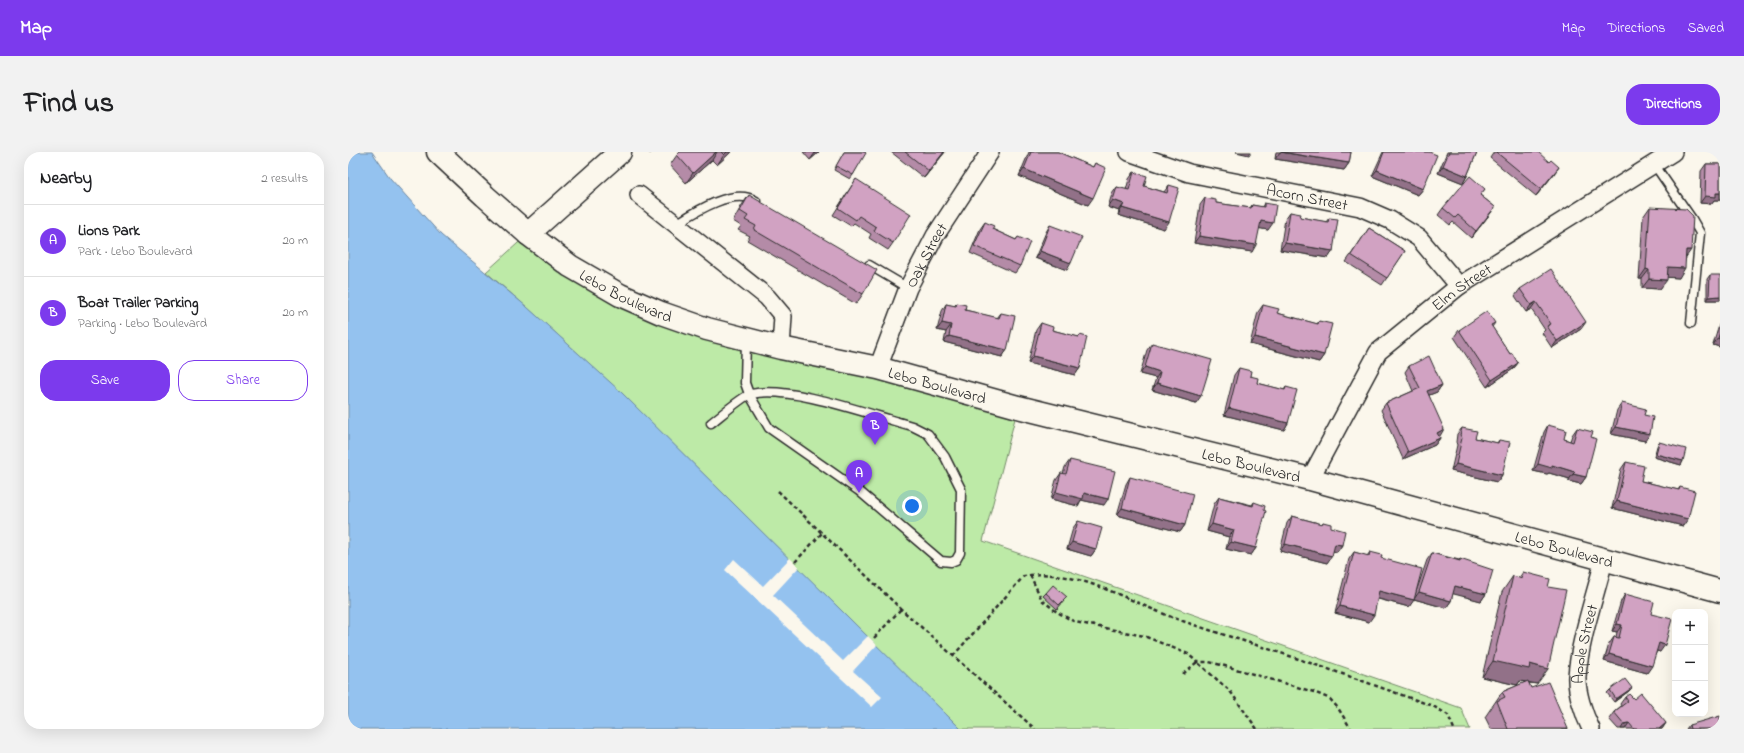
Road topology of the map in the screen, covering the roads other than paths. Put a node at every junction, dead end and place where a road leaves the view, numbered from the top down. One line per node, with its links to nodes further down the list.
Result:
1 (438, 152): 10 (main road, Lebo Boulevard)
2 (620, 152): 10 (main road)
3 (990, 152): 13 (street, Oak Street)
4 (1129, 152): 12 (street, Acorn Street)
5 (1672, 152): 6 (street, Elm Street)
6 (1654, 164): 12 (street, Elm Street); 14 (lane)
7 (639, 195): 9 (street)
8 (766, 207): 9 (lane)
9 (676, 224): 16 (street)
10 (528, 234): 15 (main road, Lebo Boulevard)
11 (861, 261): 13 (lane)
12 (1459, 286): 20 (street, Elm Street)
13 (908, 288): 17 (street, Oak Street)
14 (1690, 324)
15 (746, 339): 16 (main road, Lebo Boulevard); 18 (lane)
16 (781, 348): 17 (main road, Lebo Boulevard)
17 (878, 368): 20 (main road, Lebo Boulevard)
18 (749, 394): 18 (lane); 19 (lane)
19 (711, 423)
20 (1310, 479): 21 (main road, Lebo Boulevard)
21 (1604, 560): 22 (main road, Lebo Boulevard); 23 (street, Apple Street)
22 (1720, 591)
23 (1591, 729)

